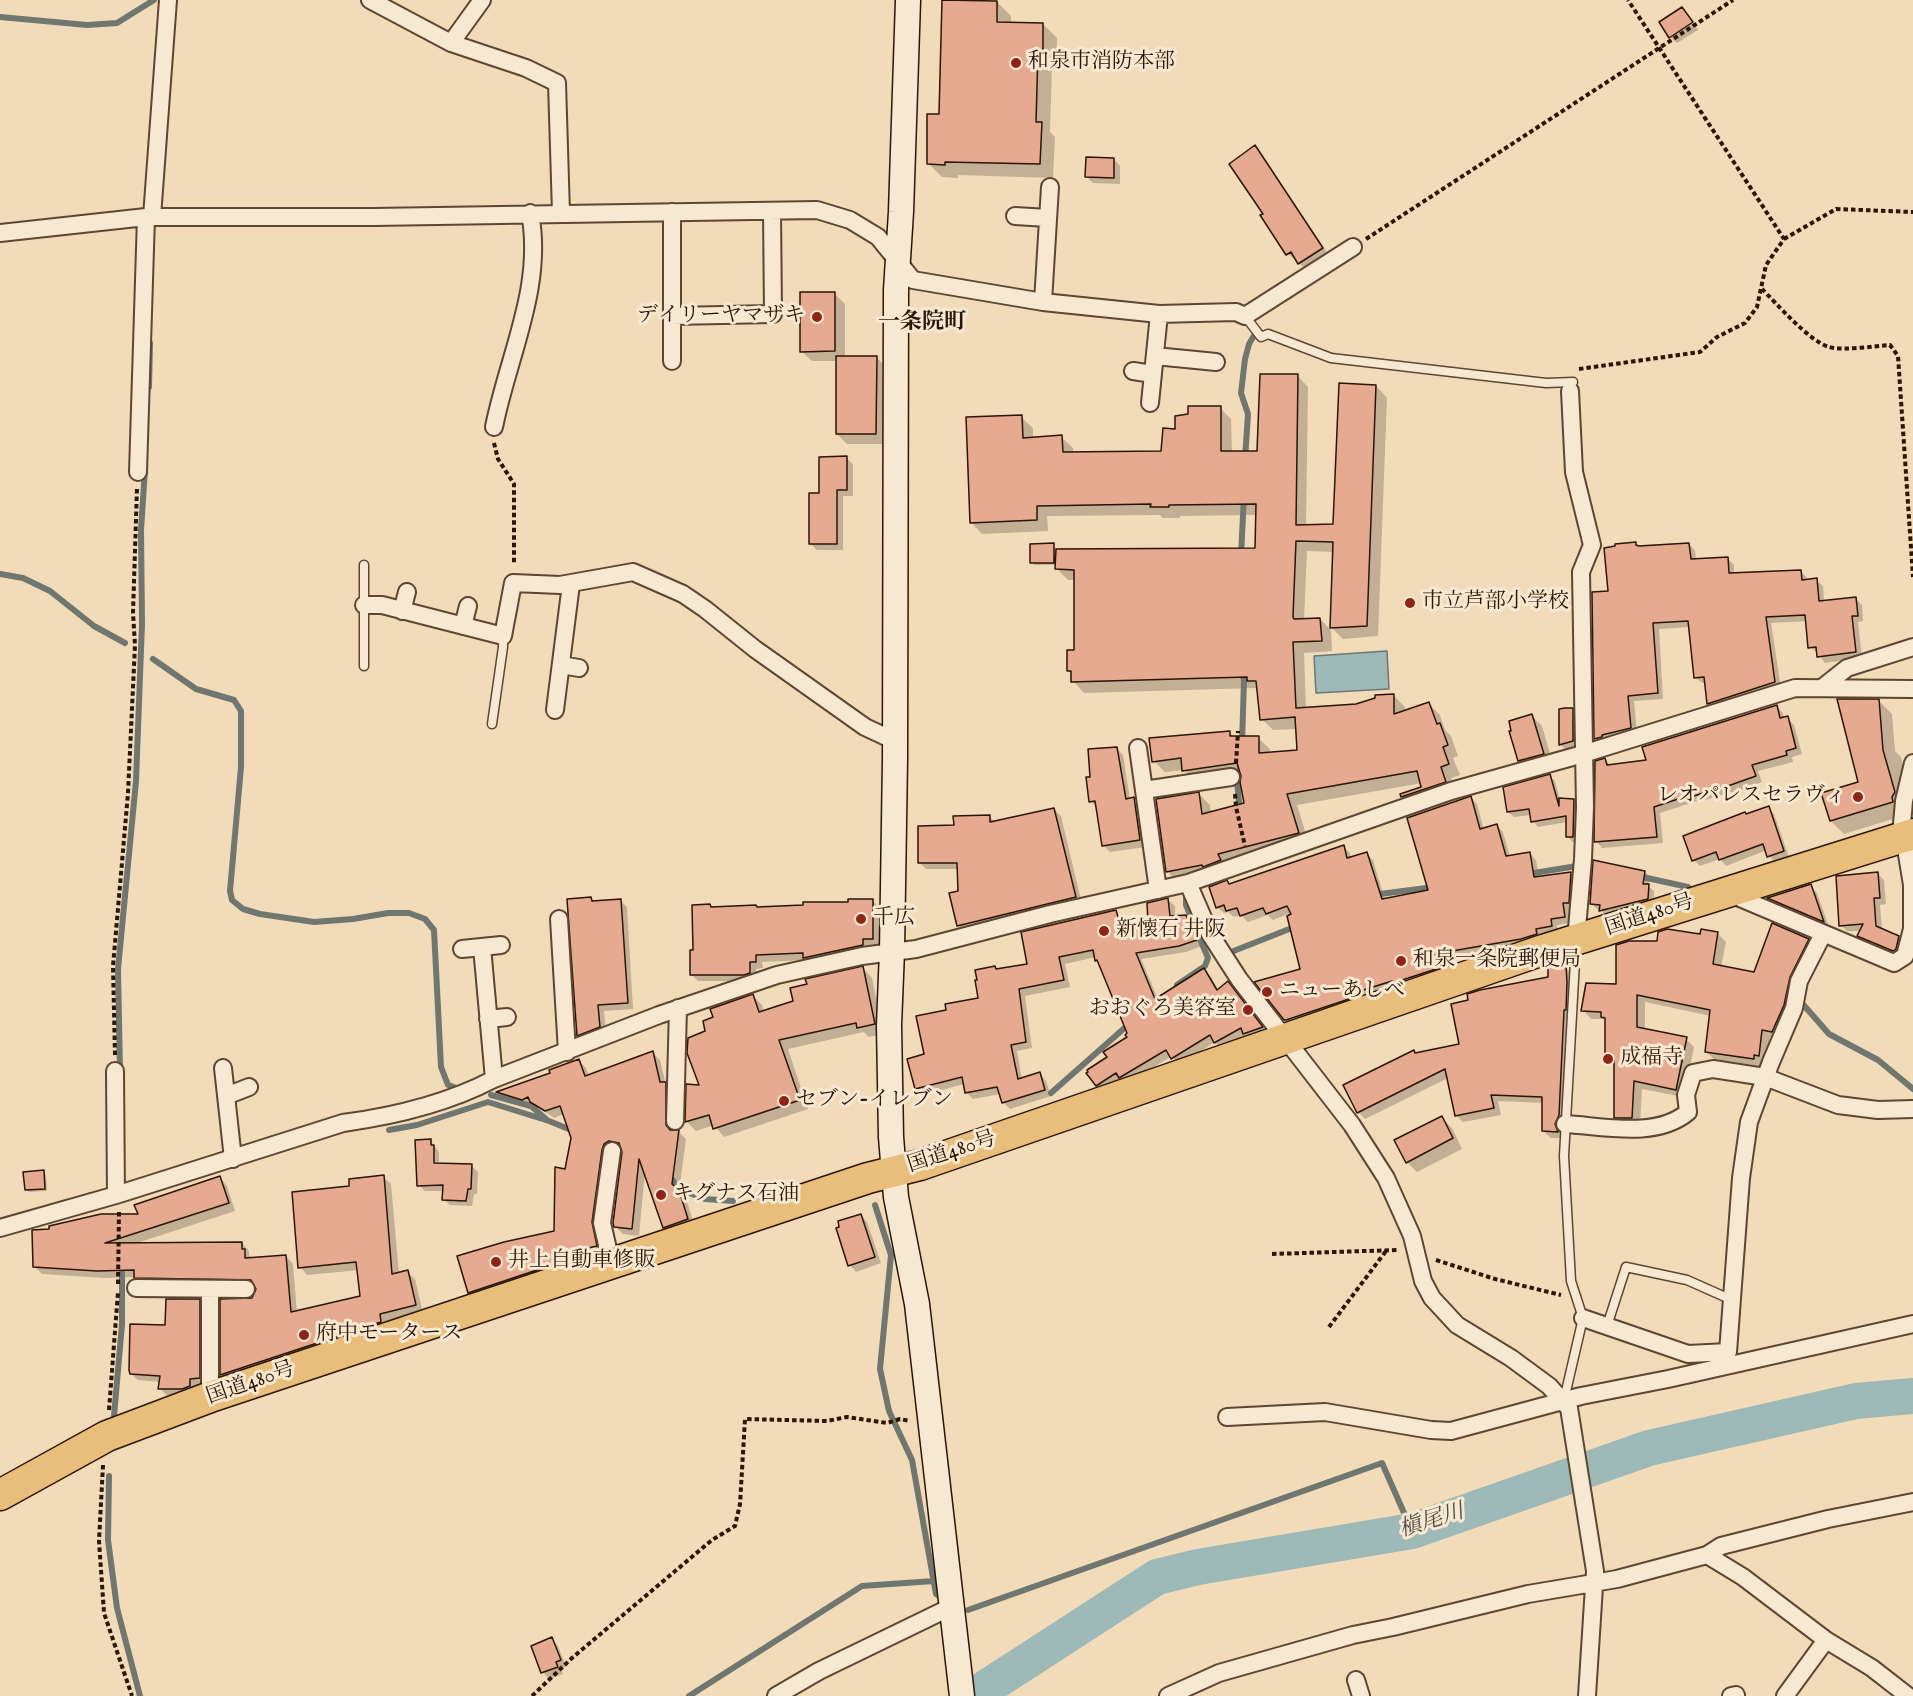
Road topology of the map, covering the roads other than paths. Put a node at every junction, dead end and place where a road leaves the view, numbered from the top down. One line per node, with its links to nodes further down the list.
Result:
1 (168, 0): 12 (street)
2 (370, 0): 5 (street)
3 (482, 0): 5 (street)
4 (908, 0): 16 (street)
5 (451, 43): 10 (street)
6 (1050, 187): 13 (street)
7 (772, 211): 8 (street); 16 (street); 19 (street)
8 (672, 212): 10 (street); 19 (street)
9 (530, 213): 10 (street); 12 (street); 28 (street)
10 (561, 213)
11 (1015, 216): 13 (street)
12 (149, 217): 14 (street); 29 (street)
13 (1048, 218): 17 (street)
14 (0, 233)
15 (1353, 247): 20 (street)
16 (898, 260): 17 (street); 46 (street)
17 (1043, 302): 18 (street)
18 (1159, 314): 20 (street); 21 (street)
19 (672, 316): 22 (street)
20 (1245, 316): 26 (lane)
21 (1155, 356): 23 (street); 25 (street)
22 (672, 362)
23 (1215, 362)
24 (1133, 371): 25 (street)
25 (1153, 374): 27 (street)
26 (1572, 386): 48 (street)
27 (1150, 403)
28 (494, 427)
29 (138, 472)
30 (364, 566): 33 (lane)
31 (571, 584): 37 (street); 39 (street); 46 (street)
32 (407, 592): 35 (street)
33 (364, 605): 35 (street); 40 (lane)
34 (468, 606): 36 (street)
35 (402, 611): 36 (street)
36 (463, 626): 37 (street)
37 (503, 636): 45 (lane)
38 (1913, 647): 42 (street)
39 (561, 665): 41 (street); 44 (street)
40 (364, 666)
41 (579, 668)
42 (1823, 687): 43 (street); 48 (street)
43 (1913, 689)
44 (555, 710)
45 (492, 724)
46 (895, 741): 62 (street)
47 (1138, 748): 51 (street)
48 (1583, 754): 53 (street); 58 (street)
49 (1913, 764): 52 (street)
50 (1234, 780): 51 (street)
51 (1144, 790): 54 (street)
52 (1908, 835): 55 (highway, 国道480号); 57 (street)
53 (1188, 883): 54 (street); 66 (street)
54 (1158, 890): 62 (street)
55 (1724, 892): 57 (street); 58 (highway, 国道480号)
56 (560, 919): 67 (street)
57 (1823, 934): 70 (street)
58 (1576, 940): 66 (highway, 国道480号); 76 (lane)
59 (501, 945): 60 (street)
60 (482, 947): 61 (street); 65 (street)
61 (462, 949)
62 (892, 951): 63 (street); 79 (street)
63 (678, 1008): 67 (street); 75 (street)
64 (507, 1017): 65 (street)
65 (488, 1019): 71 (street)
66 (1284, 1039): 79 (highway, 国道480号); 93 (street)
67 (567, 1052): 71 (street)
68 (223, 1068): 73 (street)
69 (115, 1071): 80 (street)
70 (1765, 1077): 74 (street); 76 (street); 86 (street)
71 (494, 1079): 78 (street)
72 (249, 1087): 73 (street)
73 (226, 1096): 78 (street)
74 (1913, 1109)
75 (675, 1121)
76 (1565, 1124): 87 (lane)
77 (612, 1151): 82 (street)
78 (233, 1159): 80 (street)
79 (894, 1172): 82 (highway, 国道480号); 99 (street)
80 (116, 1195): 81 (street)
81 (0, 1228)
82 (611, 1262): 92 (highway, 国道480号)
83 (136, 1288): 84 (street)
84 (210, 1289): 85 (street); 92 (street)
85 (246, 1289)
86 (1732, 1300): 89 (lane); 90 (street)
87 (1583, 1318): 89 (street); 93 (lane)
88 (1913, 1324): 91 (street)
89 (1607, 1326): 90 (street)
90 (1681, 1351): 91 (street)
91 (1695, 1373): 93 (street)
92 (213, 1396): 95 (highway, 国道480号)
93 (1566, 1405): 94 (street); 98 (street)
94 (1227, 1417)
95 (0, 1495)
96 (1913, 1502): 97 (street)
97 (1707, 1555): 98 (street); 100 (street)
98 (1594, 1577): 103 (street); 104 (street)
99 (954, 1615): 101 (street); 102 (street)
100 (1826, 1640): 105 (street); 106 (street)
101 (776, 1696)
102 (962, 1696)
103 (1168, 1696)
104 (1587, 1696)
105 (1785, 1696)
106 (1908, 1696)

